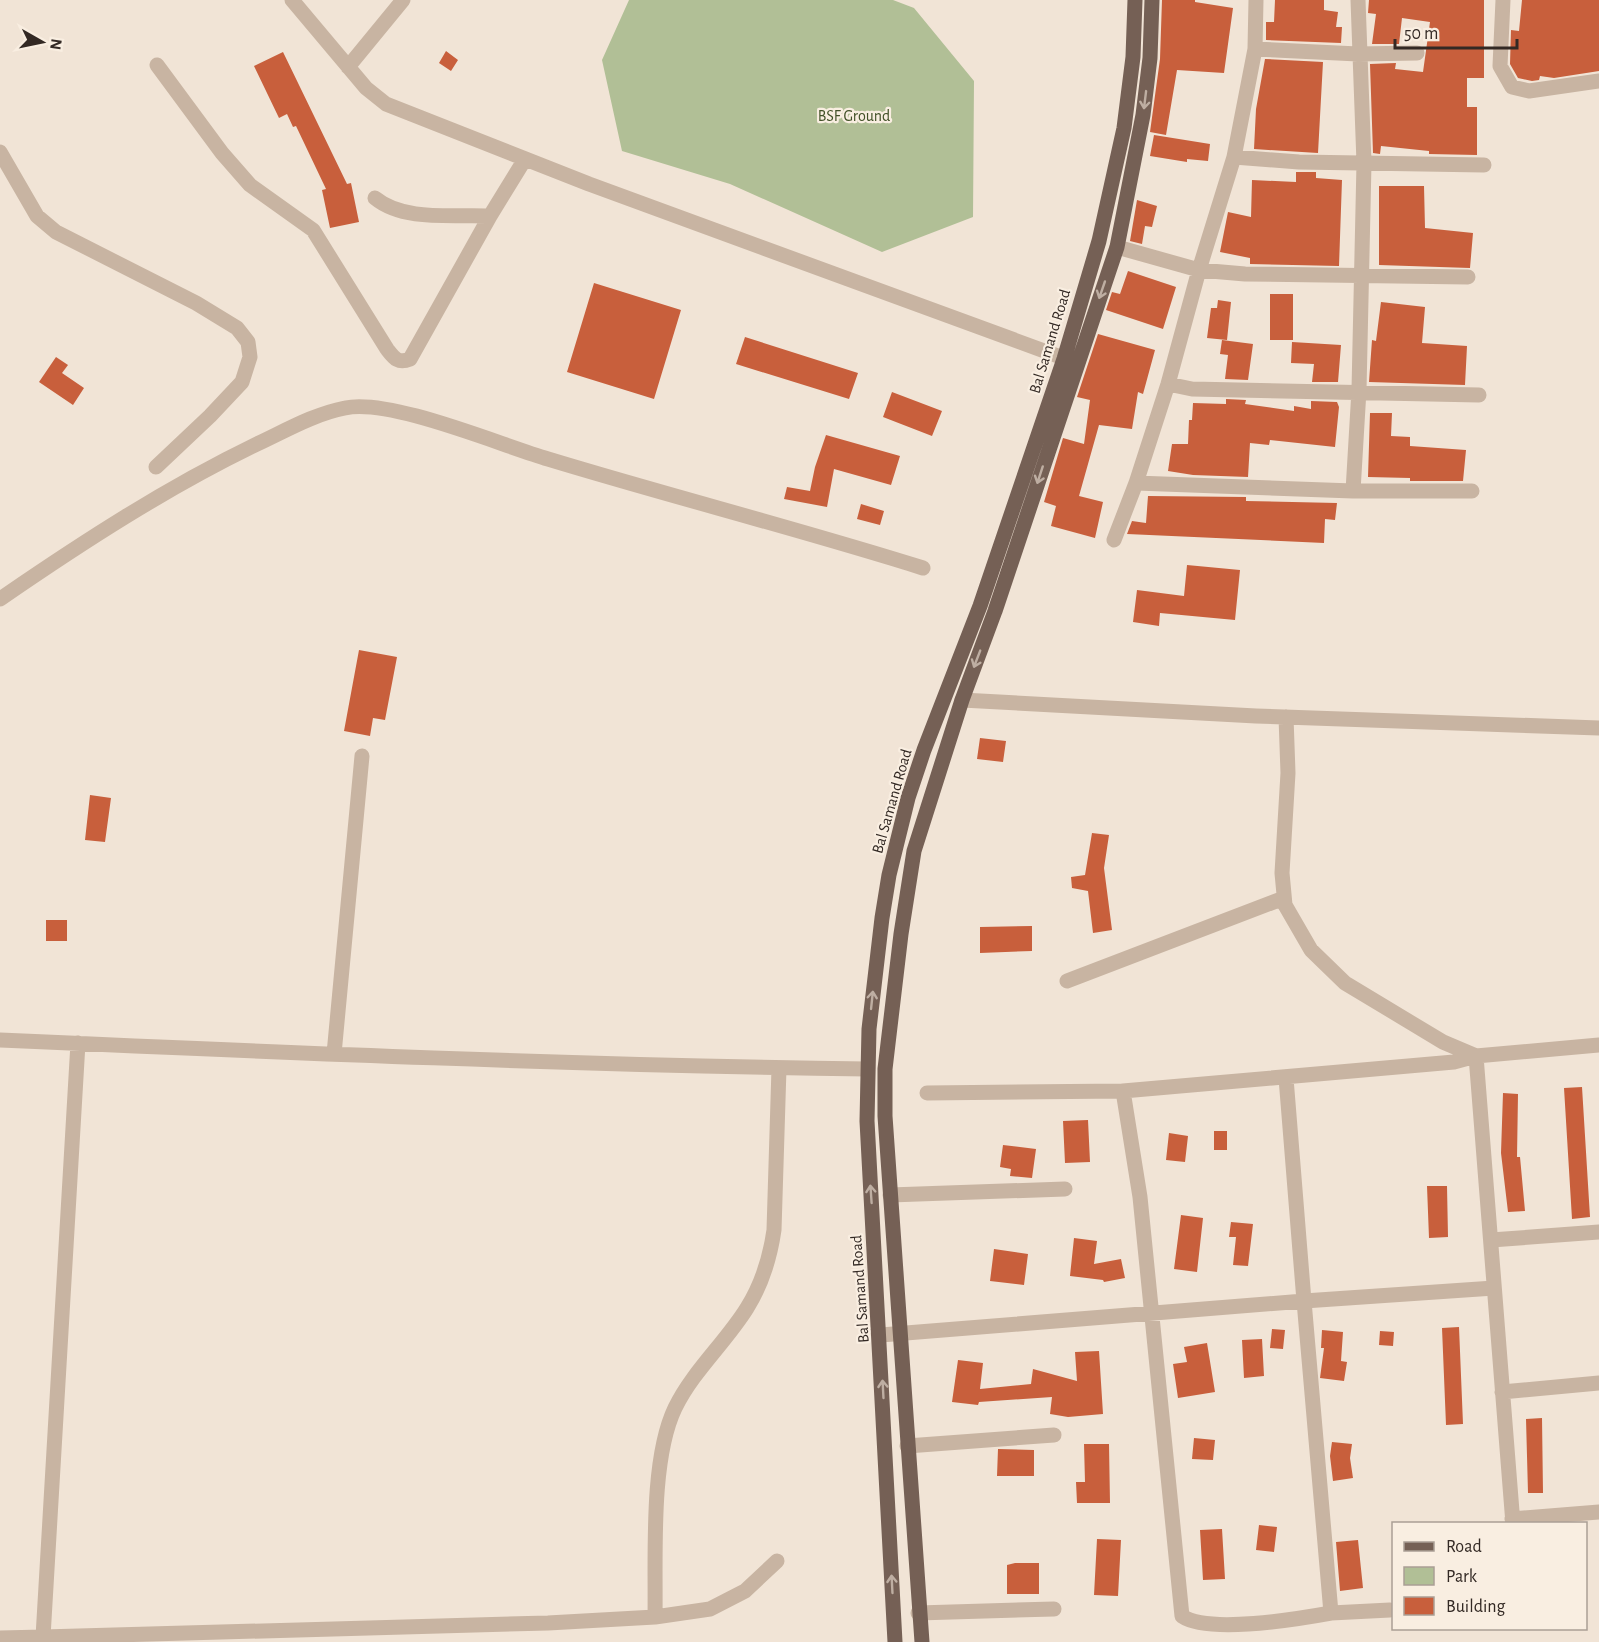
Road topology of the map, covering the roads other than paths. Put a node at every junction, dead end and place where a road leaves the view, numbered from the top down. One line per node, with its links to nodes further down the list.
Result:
1 (292, 0): 14 (street)
2 (403, 0): 14 (street)
3 (1135, 0): 11 (main road, Bal Samand Road)
4 (1152, 0): 12 (main road, Bal Samand Road)
5 (1256, 0): 8 (street)
6 (1358, 0): 10 (street)
7 (1503, 0): 15 (street)
8 (1255, 49): 10 (street); 17 (street)
9 (1417, 53): 10 (street)
10 (1359, 54): 19 (street)
11 (1133, 57): 12 (street); 27 (main road, Bal Samand Road)
12 (1150, 58): 23 (main road, Bal Samand Road, one-way to 23)
13 (157, 65): 22 (street)
14 (348, 67): 18 (street)
15 (1599, 81)
16 (0, 152): 31 (street)
17 (1234, 157): 19 (street); 24 (street)
18 (525, 159): 22 (street); 27 (street)
19 (1364, 163): 20 (street); 26 (street)
20 (1484, 165)
21 (375, 198): 22 (street)
22 (490, 216)
23 (1117, 247): 24 (street); 27 (main road, Bal Samand Road, one-way to 27)
24 (1199, 270): 26 (street); 28 (street)
25 (1468, 277): 26 (street)
26 (1362, 278): 29 (street)
27 (1070, 361): 38 (main road, Bal Samand Road, one-way to 38); 50 (main road, Bal Samand Road, one-way to 27)
28 (1168, 384): 29 (street); 32 (street)
29 (1359, 390): 30 (street); 33 (street)
30 (1479, 395)
31 (156, 467)
32 (1136, 483): 33 (street); 35 (street)
33 (1353, 491): 34 (street)
34 (1472, 491)
35 (1114, 540)
36 (923, 568): 37 (street)
37 (0, 599)
38 (962, 700): 39 (street); 55 (main road, Bal Samand Road)
39 (1286, 717): 40 (street); 42 (street)
40 (1599, 728)
41 (362, 756): 47 (street)
42 (1284, 898): 43 (street); 48 (street)
43 (1067, 981)
44 (0, 1040): 45 (street)
45 (78, 1043): 47 (street); 75 (street)
46 (1599, 1045): 48 (street)
47 (334, 1054): 49 (street)
48 (1476, 1056): 51 (street); 57 (street)
49 (779, 1068): 50 (street); 74 (street)
50 (867, 1069): 62 (main road, Bal Samand Road, one-way to 50)
51 (1286, 1078): 52 (street); 59 (street)
52 (1124, 1091): 53 (street); 60 (street)
53 (927, 1093)
54 (1065, 1189): 55 (street)
55 (890, 1195): 61 (main road, Bal Samand Road)
56 (1599, 1232): 57 (street)
57 (1491, 1240): 58 (street)
58 (1494, 1288): 59 (street); 64 (street)
59 (1304, 1301): 60 (street); 73 (street)
60 (1152, 1313): 61 (street); 73 (street)
61 (898, 1333): 62 (street); 66 (main road, Bal Samand Road)
62 (880, 1335): 77 (main road, Bal Samand Road, one-way to 62)
63 (1599, 1383): 64 (street)
64 (1502, 1392): 68 (street)
65 (1054, 1435): 66 (street)
66 (907, 1446): 72 (main road, Bal Samand Road)
67 (1599, 1512): 68 (street)
68 (1512, 1521)
69 (777, 1562): 74 (street)
70 (1054, 1609): 72 (street)
71 (1390, 1610): 73 (street)
72 (918, 1613): 78 (main road, Bal Samand Road)
73 (1331, 1614)
74 (655, 1617): 75 (street)
75 (43, 1637): 76 (street)
76 (0, 1638)
77 (895, 1642)
78 (922, 1642)

